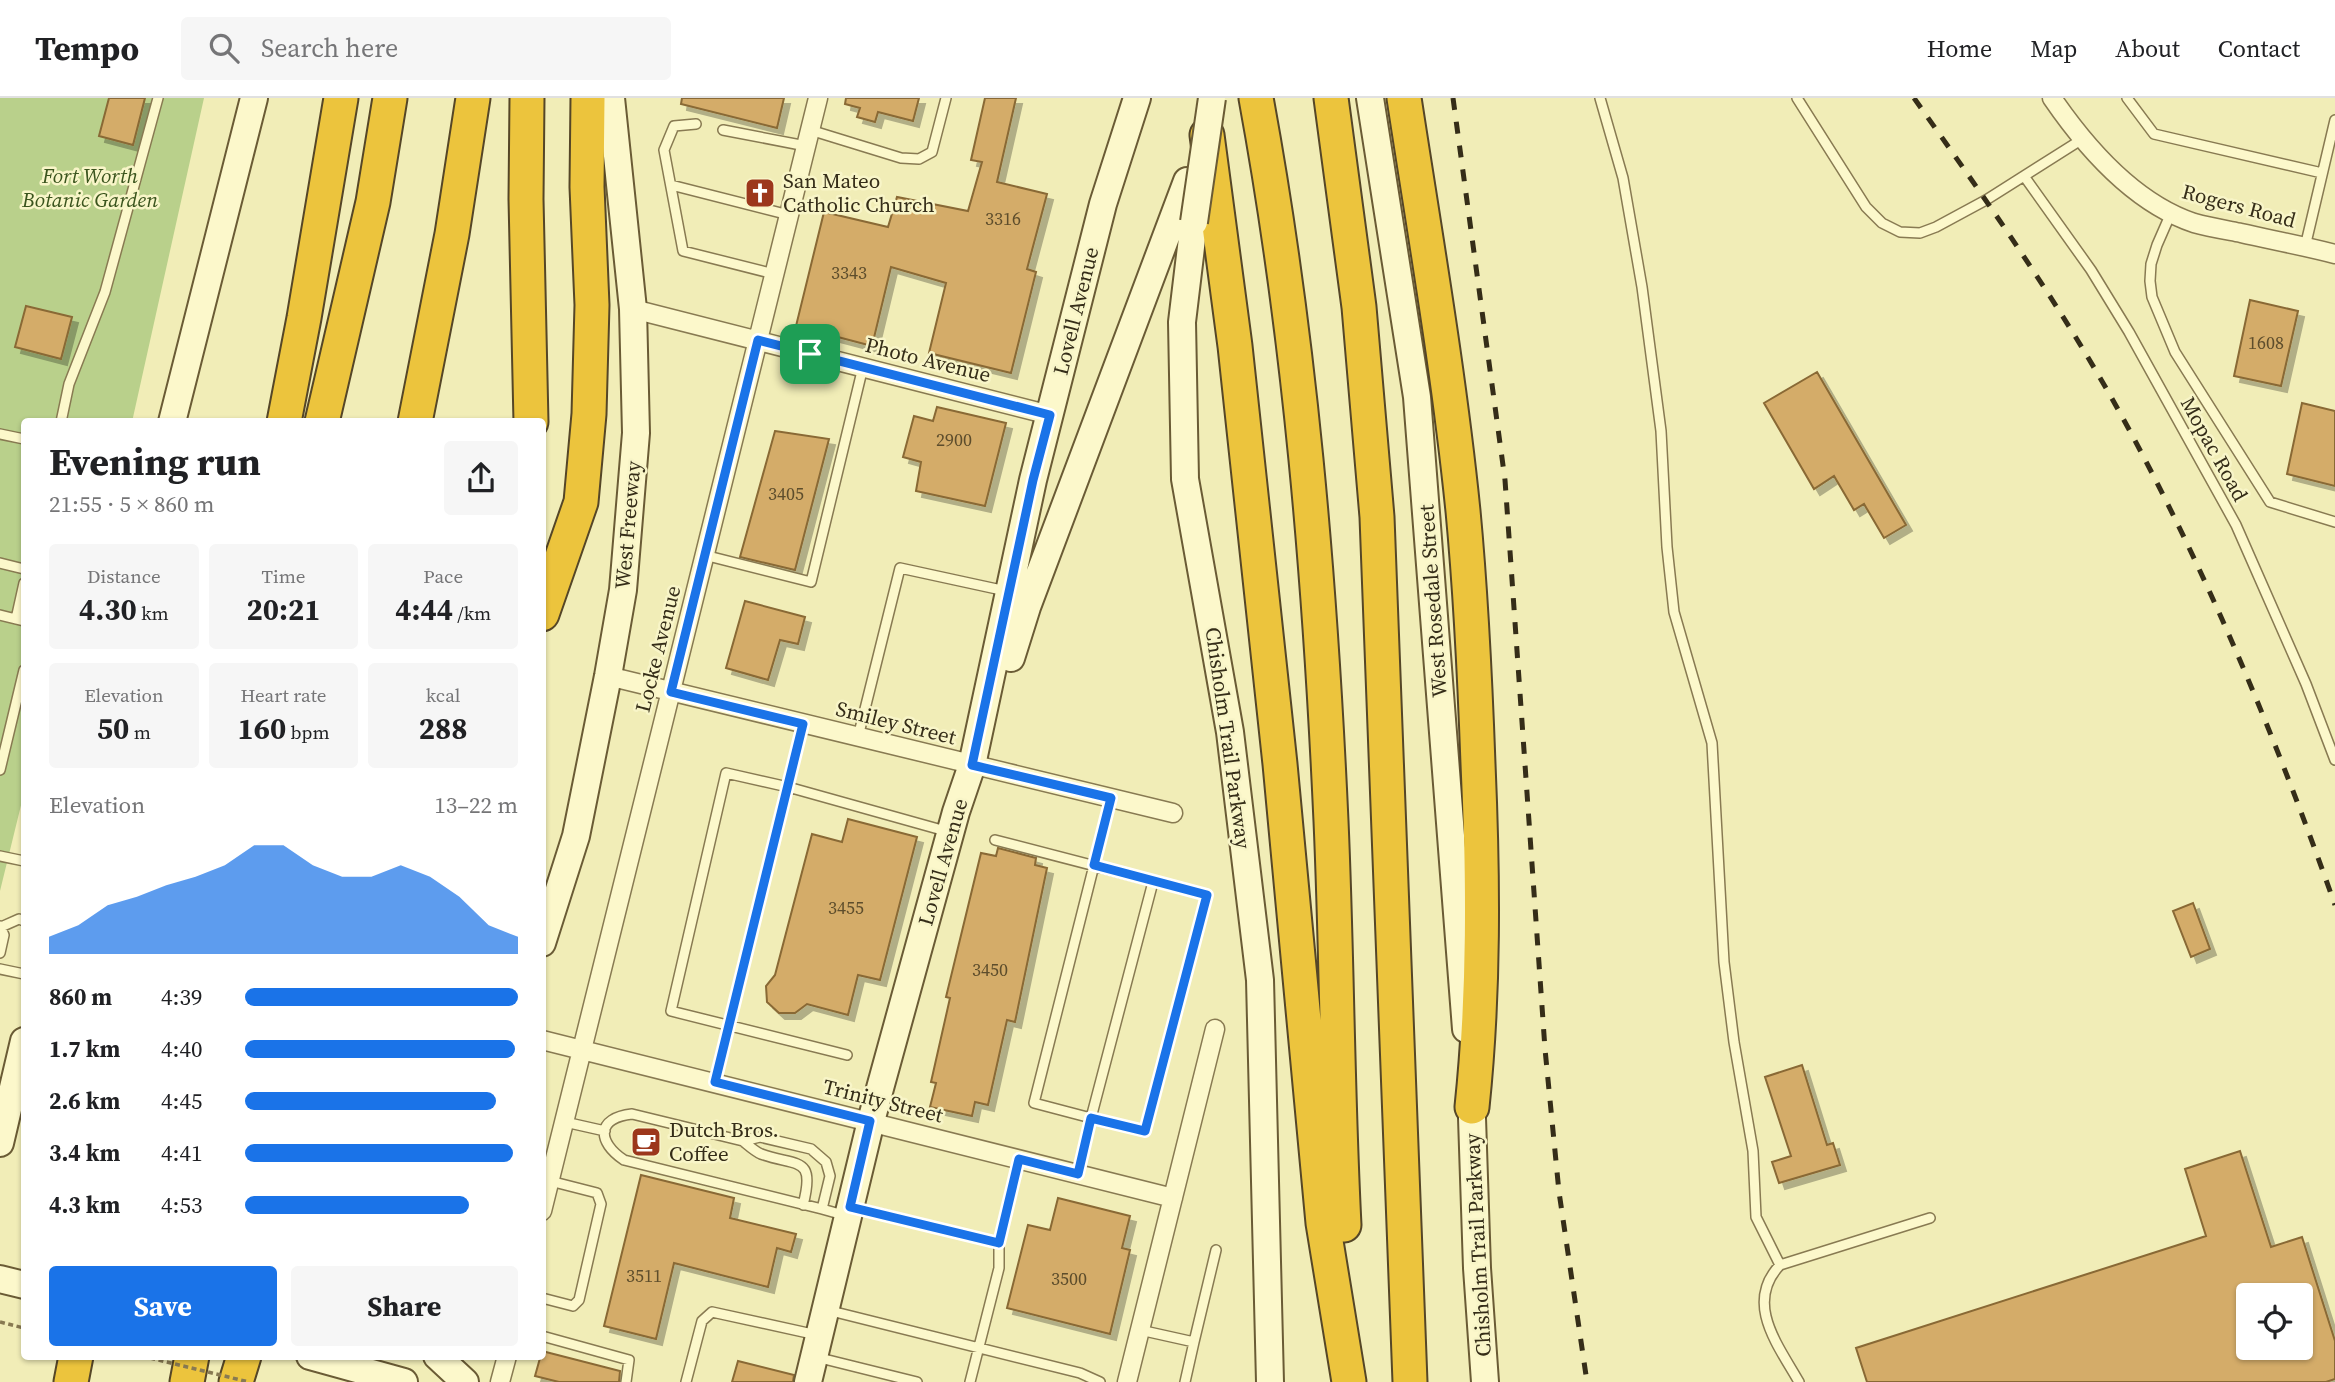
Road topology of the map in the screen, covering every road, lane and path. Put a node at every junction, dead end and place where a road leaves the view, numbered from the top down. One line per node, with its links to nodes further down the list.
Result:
1 (158, 98): 39 (lane)
2 (254, 98): 40 (main road)
3 (341, 98): 41 (highway)
4 (390, 98): 42 (highway)
5 (473, 98): 43 (highway)
6 (527, 98): 44 (highway)
7 (589, 98): 52 (highway)
8 (611, 98): 35 (main road, West Freeway)
9 (818, 98): 25 (street, Locke Avenue)
10 (946, 98): 25 (lane)
11 (1137, 98): 38 (main road, Lovell Avenue)
12 (1202, 98): 134 (highway)
13 (1211, 98): 61 (main road, bridge); 133 (main road, Chisholm Trail Parkway, bridge)
14 (1256, 98): 134 (highway)
15 (1331, 98): 135 (highway)
16 (1370, 98): 85 (main road, West Rosedale Street)
17 (1404, 98): 85 (highway)
18 (1600, 98): 102 (lane)
19 (1797, 98): 28 (lane)
20 (2052, 98): 26 (street, Rogers Road)
21 (2127, 98): 27 (lane)
22 (2335, 120): 27 (lane)
23 (696, 124): 29 (lane)
24 (723, 130): 25 (lane)
25 (808, 138): 31 (street, Locke Avenue)
26 (2084, 138): 28 (lane); 30 (street, Rogers Road)
27 (2322, 173): 32 (lane)
28 (2024, 176): 60 (lane, Mopac Road)
29 (671, 185): 31 (lane); 34 (lane)
30 (2171, 214): 32 (street, Rogers Road); 47 (lane, Mopac Road)
31 (789, 215): 34 (street, Locke Avenue)
32 (2305, 247): 33 (street, Rogers Road)
33 (2335, 254)
34 (774, 274): 36 (street, Locke Avenue)
35 (633, 309): 36 (street, Photo Avenue); 55 (main road, West Freeway)
36 (758, 340): 37 (street, Photo Avenue); 48 (street, Locke Avenue)
37 (863, 367): 38 (street, Photo Avenue); 48 (lane)
38 (1050, 415): 51 (main road, Lovell Avenue)
39 (62, 418)
40 (173, 418)
41 (285, 418)
42 (322, 418)
43 (416, 418)
44 (531, 418)
45 (0, 434): 46 (lane)
46 (21, 438)
47 (2335, 522)
48 (705, 555): 57 (street, Locke Avenue)
49 (0, 563): 50 (lane)
50 (21, 568)
51 (1009, 592): 59 (lane); 61 (main road, Lovell Avenue)
52 (546, 603)
53 (0, 615): 54 (lane)
54 (20, 620)
55 (608, 676): 57 (street, Smiley Street); 74 (main road, West Freeway)
56 (21, 682): 62 (lane)
57 (671, 692): 58 (street, Smiley Street); 81 (street, Locke Avenue)
58 (803, 724): 59 (street, Smiley Street); 63 (lane)
59 (858, 737): 61 (street, Smiley Street)
60 (2335, 760)
61 (972, 765): 64 (street, Smiley Street); 66 (main road, Lovell Avenue)
62 (0, 770)
63 (788, 787): 66 (lane); 78 (lane); 78 (lane)
64 (1111, 798): 65 (street, Smiley Street); 70 (lane)
65 (1173, 813)
66 (950, 832): 87 (main road, Lovell Avenue)
67 (995, 840): 70 (lane)
68 (0, 856): 69 (lane)
69 (21, 860)
70 (1094, 865): 71 (lane); 86 (lane)
71 (1153, 882): 86 (lane); 86 (lane)
72 (21, 920): 73 (lane)
73 (0, 926): 75 (lane)
74 (546, 930)
75 (0, 953)
76 (0, 969): 77 (lane)
77 (21, 973)
78 (729, 1024): 83 (lane); 84 (lane)
79 (1215, 1029): 95 (street)
80 (546, 1041): 81 (street, Trinity Street)
81 (582, 1049): 84 (street, Trinity Street); 88 (street, Locke Avenue)
82 (18, 1055): 91 (main road)
83 (847, 1055)
84 (715, 1082): 87 (street, Trinity Street)
85 (1472, 1107): 136 (main road, Chisholm Trail Parkway)
86 (1091, 1118): 93 (lane)
87 (870, 1121): 92 (street, Trinity Street); 98 (main road, Lovell Avenue)
88 (565, 1122): 89 (lane); 94 (street, Locke Avenue)
89 (605, 1131): 90 (lane); 96 (lane)
90 (743, 1140): 96 (lane); 97 (lane)
91 (0, 1143)
92 (1019, 1159): 93 (street, Trinity Street); 100 (lane)
93 (1078, 1174): 95 (street, Trinity Street)
94 (547, 1185): 103 (lane)
95 (1173, 1198): 106 (street)
96 (803, 1205): 97 (lane)
97 (822, 1209): 98 (lane)
98 (849, 1211): 100 (lane); 109 (main road, Lovell Avenue)
99 (1930, 1218): 102 (lane)
100 (999, 1243): 110 (lane)
101 (1216, 1250): 108 (lane)
102 (1780, 1265): 137 (lane)
103 (546, 1299)
104 (0, 1322): 105 (path)
105 (21, 1327)
106 (1140, 1330): 108 (lane); 131 (street)
107 (546, 1337): 126 (lane)
108 (1194, 1342): 132 (lane)
109 (817, 1346): 110 (lane); 127 (lane); 128 (lane)
110 (979, 1348): 129 (lane); 130 (lane)
111 (75, 1360): 119 (highway)
112 (158, 1360): 122 (path, bridge)
113 (191, 1360): 120 (highway)
114 (243, 1360): 121 (highway)
115 (325, 1360): 118 (main road)
116 (442, 1360): 124 (main road)
117 (505, 1360): 125 (street)
118 (358, 1369): 123 (main road)
119 (71, 1382)
120 (187, 1382)
121 (236, 1382)
122 (249, 1382)
123 (404, 1382)
124 (465, 1382)
125 (500, 1382)
126 (626, 1382)
127 (686, 1382)
128 (916, 1382)
129 (970, 1382)
130 (1100, 1382)
131 (1127, 1382)
132 (1185, 1382)
133 (1270, 1382)
134 (1350, 1382)
135 (1410, 1382)
136 (1485, 1382)
137 (1798, 1382)

